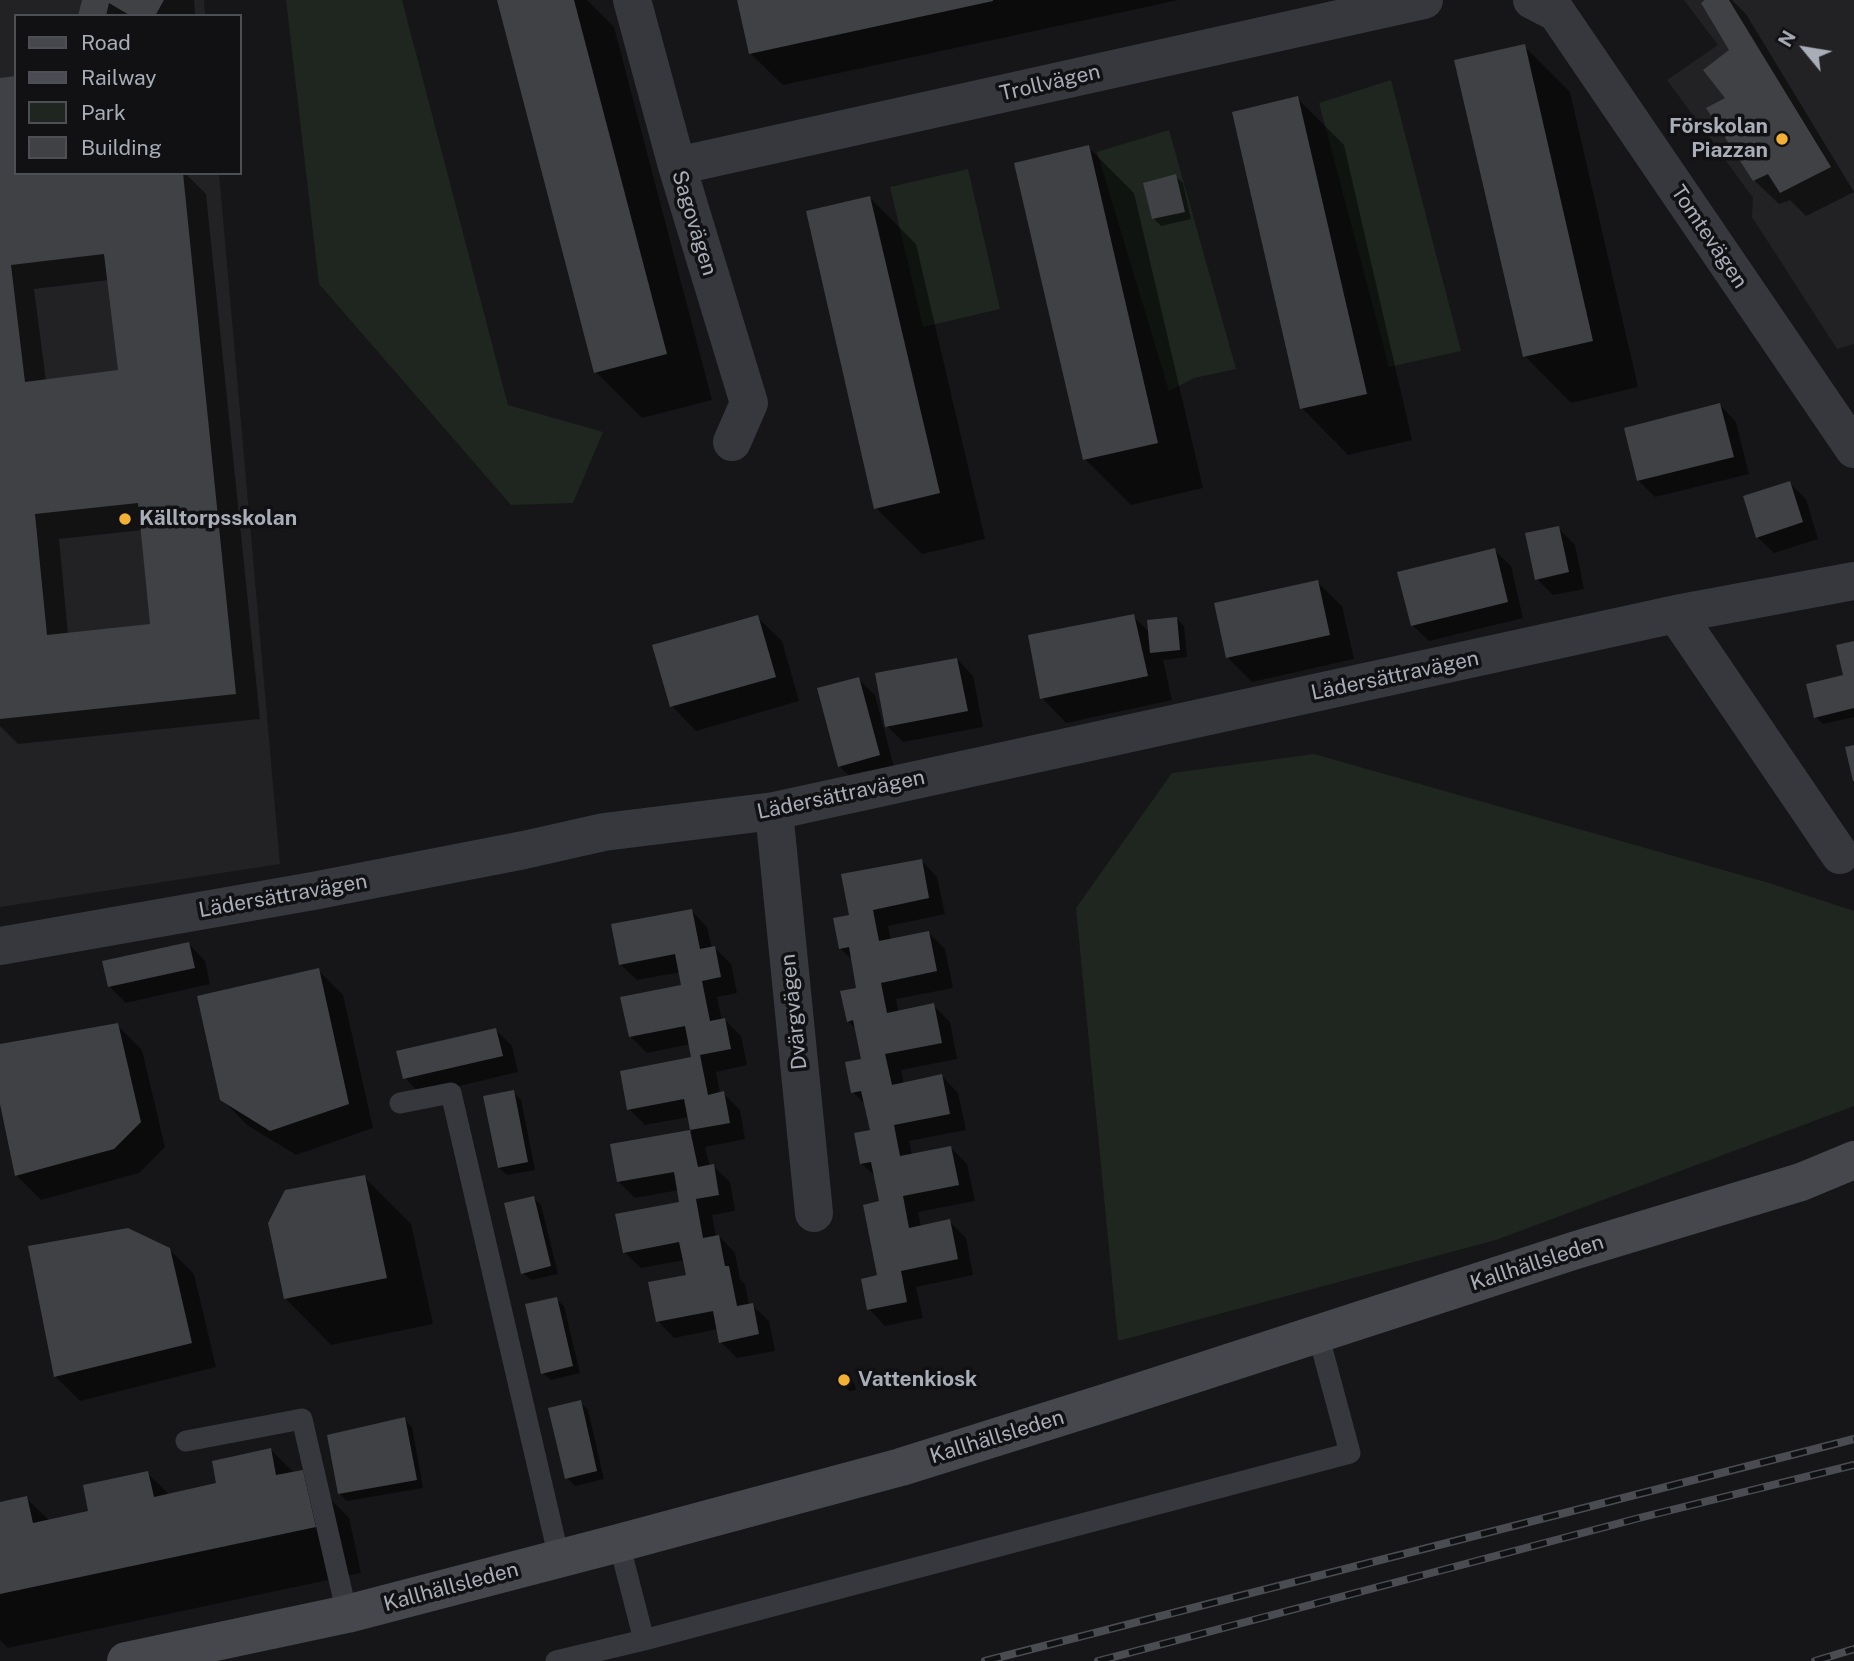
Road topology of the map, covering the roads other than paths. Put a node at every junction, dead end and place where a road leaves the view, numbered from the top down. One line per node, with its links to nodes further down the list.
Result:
1 (632, 0): 4 (street, Sagovägen)
2 (1424, 0): 4 (street, Trollvägen)
3 (1532, 0): 6 (street, Tomtevägen)
4 (677, 166): 5 (street, Sagovägen)
5 (732, 442)
6 (1854, 449)
7 (1854, 581): 8 (street, Lädersättravägen)
8 (1676, 614): 9 (street, Lädersättravägen); 10 (street)
9 (774, 811): 11 (street, Lädersättravägen); 14 (street, Dvärgvägen)
10 (1840, 855)
11 (0, 946)
12 (400, 1103): 18 (lane)
13 (1854, 1160): 15 (street, Kallhällsleden)
14 (814, 1213)
15 (1318, 1334): 17 (street, Kallhällsleden); 20 (lane)
16 (186, 1441): 19 (lane)
17 (619, 1543): 18 (street, Kallhällsleden); 20 (lane)
18 (559, 1558): 19 (street, Kallhällsleden)
19 (347, 1614): 21 (street, Kallhällsleden)
20 (644, 1640): 22 (lane)
21 (126, 1661)
22 (556, 1661)

